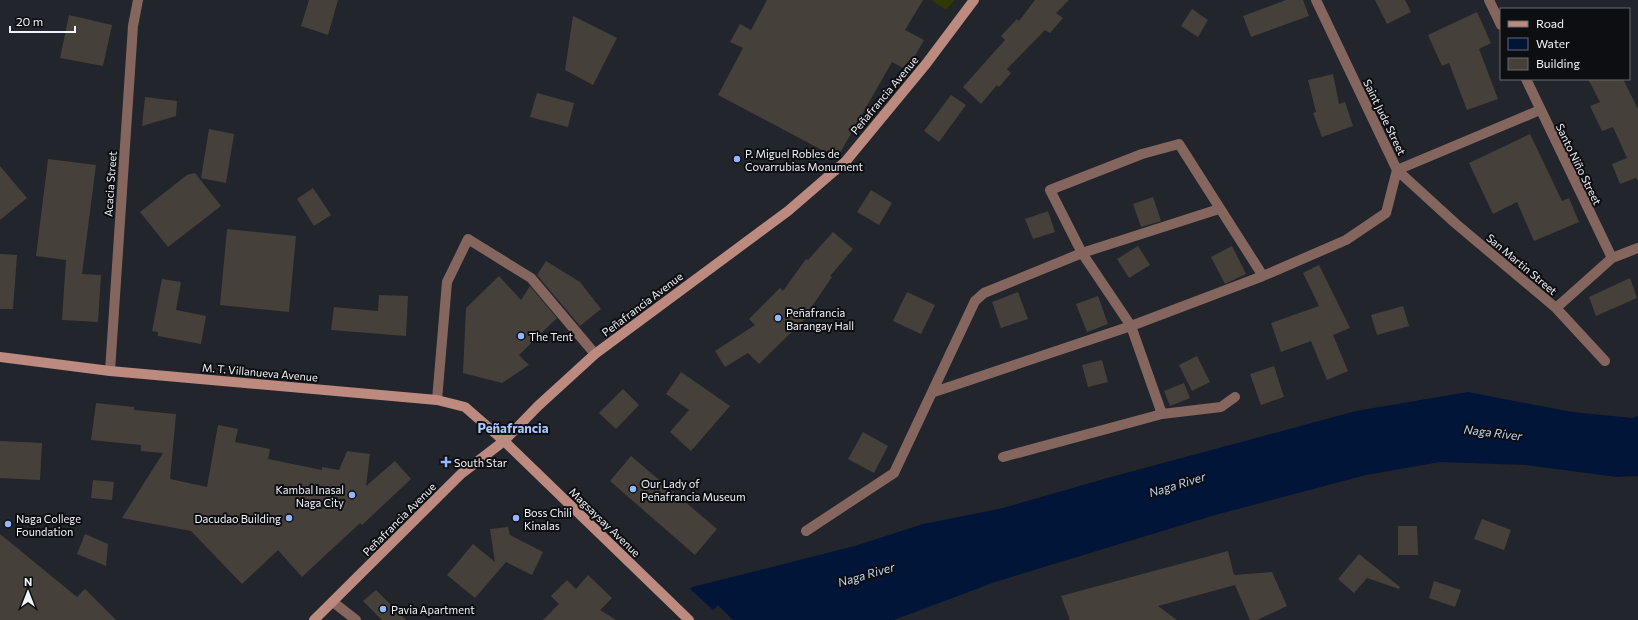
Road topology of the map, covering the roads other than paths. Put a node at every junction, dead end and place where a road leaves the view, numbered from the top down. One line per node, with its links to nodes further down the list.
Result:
1 (138, 0): 19 (street, Acacia Street)
2 (974, 0): 16 (main road, Peñafrancia Avenue)
3 (1316, 0): 8 (street, Saint Jude Street)
4 (1489, 0): 5 (street)
5 (1500, 24)
6 (1526, 80): 7 (street, Santo Niño Street)
7 (1540, 110): 8 (street, Saint Jude Street); 12 (street, Santo Niño Street)
8 (1397, 170): 13 (street); 14 (street, San Martin Street)
9 (1219, 209): 11 (street); 11 (street); 13 (street)
10 (1638, 248): 12 (street, San Martin Street)
11 (1082, 253): 15 (street); 20 (street)
12 (1612, 258): 14 (street, San Martin Street)
13 (1263, 276): 15 (street)
14 (1556, 308): 18 (street)
15 (1131, 326): 20 (street); 23 (street)
16 (595, 354): 22 (street); 24 (main road, Peñafrancia Avenue)
17 (0, 357): 19 (main road, M. T. Villanueva Avenue)
18 (1605, 361)
19 (110, 371): 22 (main road, M. T. Villanueva Avenue)
20 (934, 392): 26 (street)
21 (1235, 397): 23 (street)
22 (437, 400): 24 (main road, M. T. Villanueva Avenue)
23 (1162, 414): 25 (street)
24 (504, 441): 27 (main road, Peñafrancia Avenue); 30 (main road, Magsaysay Avenue)
25 (1003, 457)
26 (806, 532)
27 (333, 602): 28 (main road, Peñafrancia Avenue); 29 (street)
28 (314, 620)
29 (356, 620)
30 (689, 620)

